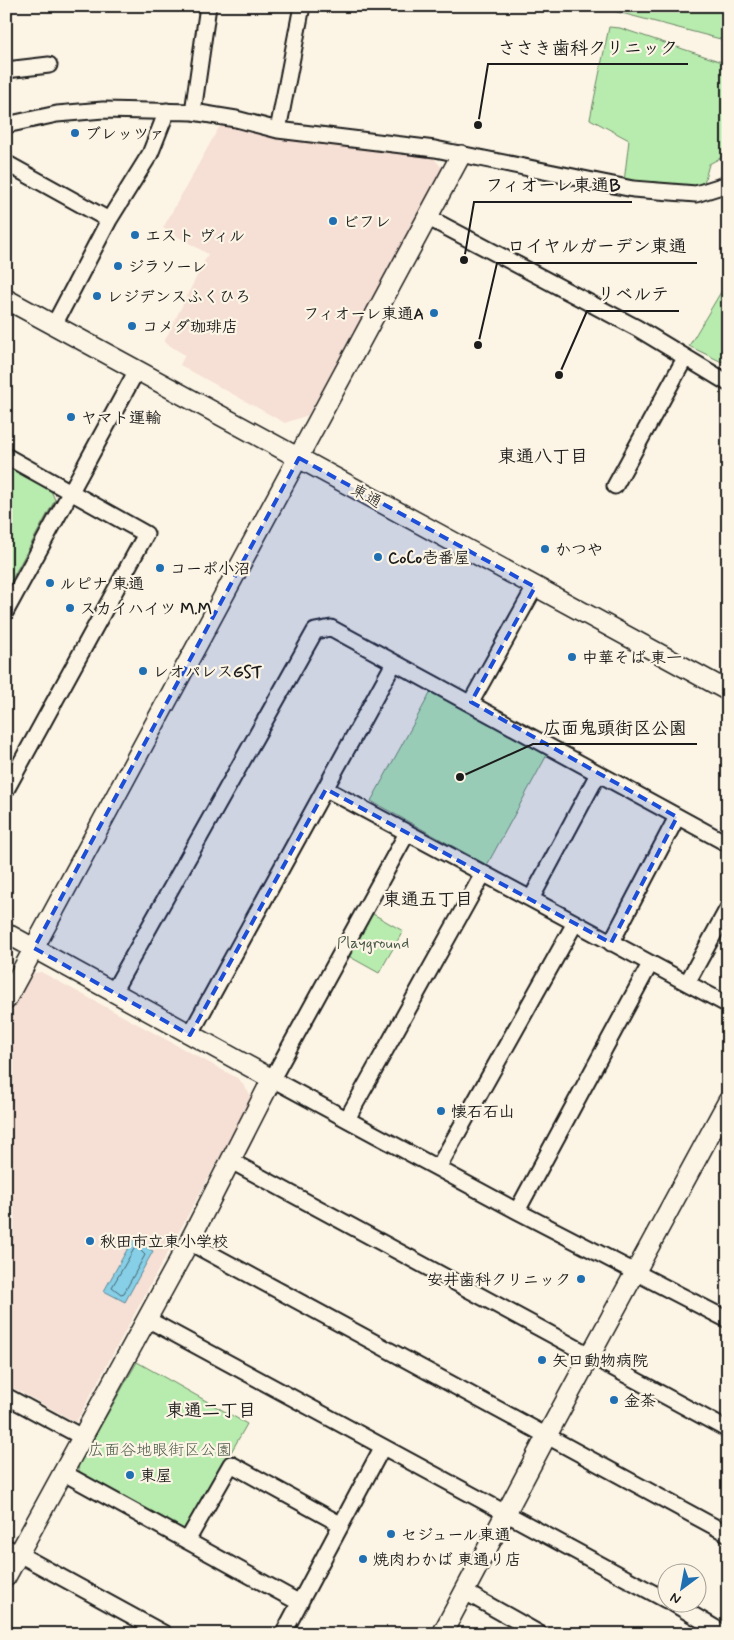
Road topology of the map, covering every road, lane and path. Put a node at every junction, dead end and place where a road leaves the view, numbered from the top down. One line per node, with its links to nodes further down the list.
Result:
1 (208, 6): 6 (street)
2 (302, 6): 8 (street)
3 (48, 65): 4 (street)
4 (6, 70)
5 (167, 111): 6 (street); 7 (street); 13 (street)
6 (193, 112): 8 (street)
7 (6, 125)
8 (278, 130): 9 (street)
9 (462, 156): 11 (street); 12 (street)
10 (6, 163): 13 (street)
11 (728, 184)
12 (427, 217): 16 (street); 20 (street)
13 (110, 220): 15 (street)
14 (6, 299): 15 (street, 東通)
15 (54, 325): 17 (street, 東通)
16 (685, 358): 18 (street); 21 (street)
17 (137, 370): 20 (street, 東通); 22 (street)
18 (728, 383)
19 (6, 456): 22 (street)
20 (299, 458): 23 (street, 東通); 40 (street)
21 (615, 486)
22 (71, 491): 24 (street); 30 (street)
23 (535, 587): 26 (street, 東通); 27 (street)
24 (6, 611)
25 (394, 663): 27 (street); 29 (street); 43 (street)
26 (728, 691)
27 (471, 702): 28 (street)
28 (598, 774): 31 (street); 35 (street)
29 (326, 789): 32 (street); 46 (street)
30 (6, 790)
31 (677, 817): 33 (street); 39 (street)
32 (407, 832): 34 (street); 47 (street)
33 (728, 844)
34 (483, 874): 35 (street); 49 (street)
35 (531, 900): 37 (street)
36 (728, 908): 42 (street)
37 (575, 923): 39 (street); 51 (street)
38 (6, 933): 40 (street)
39 (611, 942): 41 (street)
40 (34, 948): 43 (street); 44 (street)
41 (650, 964): 42 (street); 52 (street)
42 (687, 983): 45 (street)
43 (113, 992): 46 (street)
44 (6, 1000)
45 (728, 1005)
46 (190, 1034): 47 (street)
47 (272, 1079): 49 (street); 50 (street)
48 (728, 1101): 54 (street)
49 (347, 1119): 51 (street)
50 (231, 1161): 53 (street); 57 (street)
51 (438, 1168): 52 (street)
52 (517, 1211): 54 (street)
53 (189, 1242): 56 (street); 61 (street)
54 (637, 1272): 55 (street); 57 (street)
55 (726, 1313)
56 (147, 1319): 60 (street); 62 (street)
57 (590, 1355): 59 (street); 61 (street)
58 (6, 1396): 60 (street)
59 (728, 1430)
60 (82, 1437): 63 (street)
61 (546, 1437): 64 (street); 66 (street)
62 (382, 1448): 64 (street); 65 (street)
63 (62, 1472): 67 (street); 68 (street)
64 (506, 1512): 70 (street); 71 (street)
65 (340, 1524): 67 (street); 72 (street)
66 (728, 1534)
67 (187, 1541): 72 (street)
68 (12, 1551): 69 (street); 74 (street)
69 (6, 1578)
70 (465, 1592): 76 (street); 77 (street)
71 (656, 1594)
72 (300, 1603): 75 (street)
73 (688, 1612): 78 (street)
74 (165, 1634)
75 (283, 1634)
76 (442, 1634)
77 (540, 1634)
78 (725, 1634)

